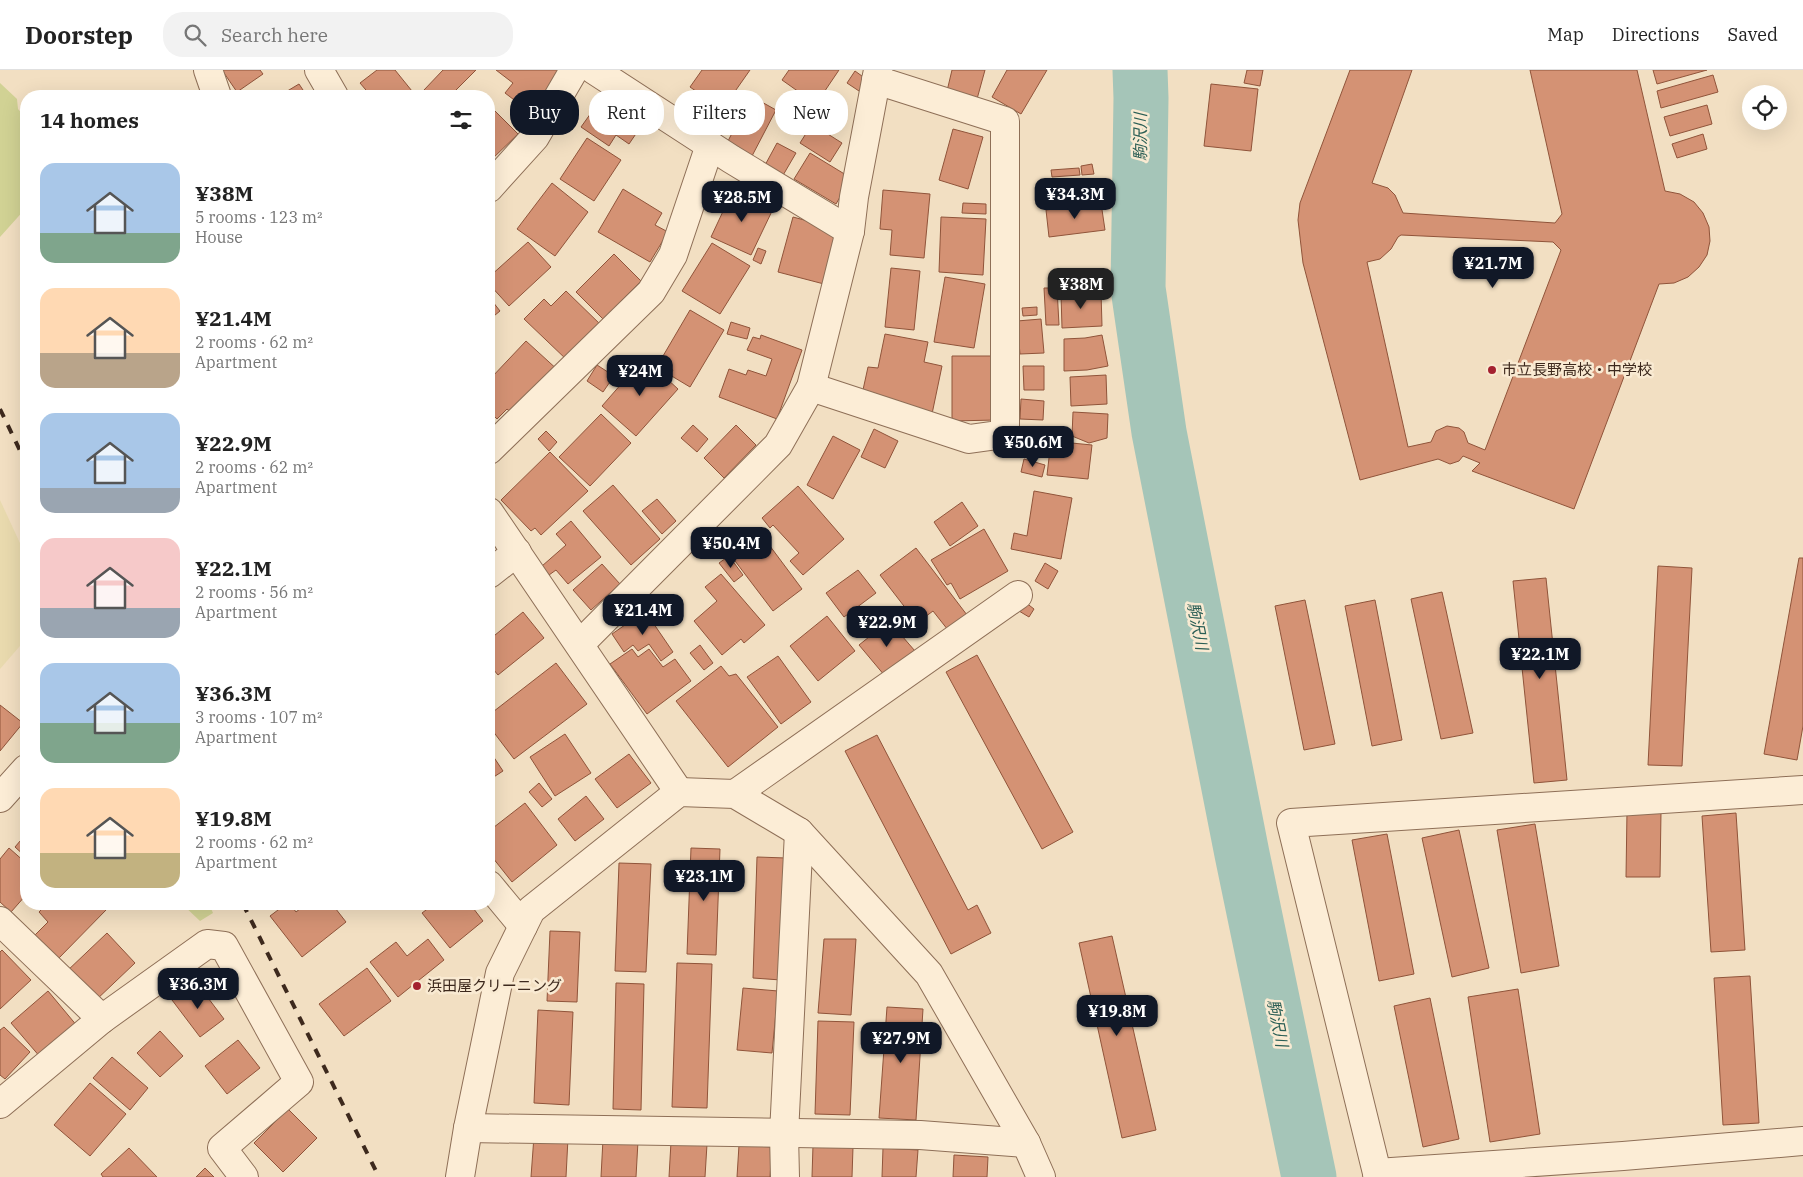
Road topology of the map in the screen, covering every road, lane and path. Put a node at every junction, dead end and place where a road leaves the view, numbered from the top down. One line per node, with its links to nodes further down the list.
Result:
1 (208, 70): 6 (street)
2 (319, 70): 7 (street)
3 (574, 70): 9 (street)
4 (594, 70): 8 (street)
5 (877, 75): 10 (street); 11 (street)
6 (215, 90)
7 (331, 90)
8 (710, 145): 10 (street); 12 (street)
9 (495, 181)
10 (850, 231): 11 (street)
11 (811, 387): 17 (street)
12 (495, 444)
13 (495, 521): 14 (street)
14 (517, 552): 15 (street); 17 (street)
15 (495, 569)
16 (1018, 595): 21 (street)
17 (580, 644): 20 (street)
18 (20, 776): 22 (street)
19 (1803, 790): 33 (street)
20 (680, 792): 21 (street); 26 (street)
21 (735, 794): 23 (street)
22 (0, 798)
23 (799, 832): 30 (street); 32 (street)
24 (495, 892): 26 (street)
25 (0, 921): 27 (street)
26 (523, 926): 29 (street)
27 (102, 1019): 28 (street); 34 (street)
28 (0, 1104)
29 (468, 1128): 30 (street); 35 (street)
30 (784, 1134): 32 (street); 36 (street)
31 (1803, 1141): 33 (street)
32 (1026, 1144): 37 (street)
33 (1377, 1175)
34 (244, 1177)
35 (460, 1177)
36 (785, 1177)
37 (1041, 1177)

